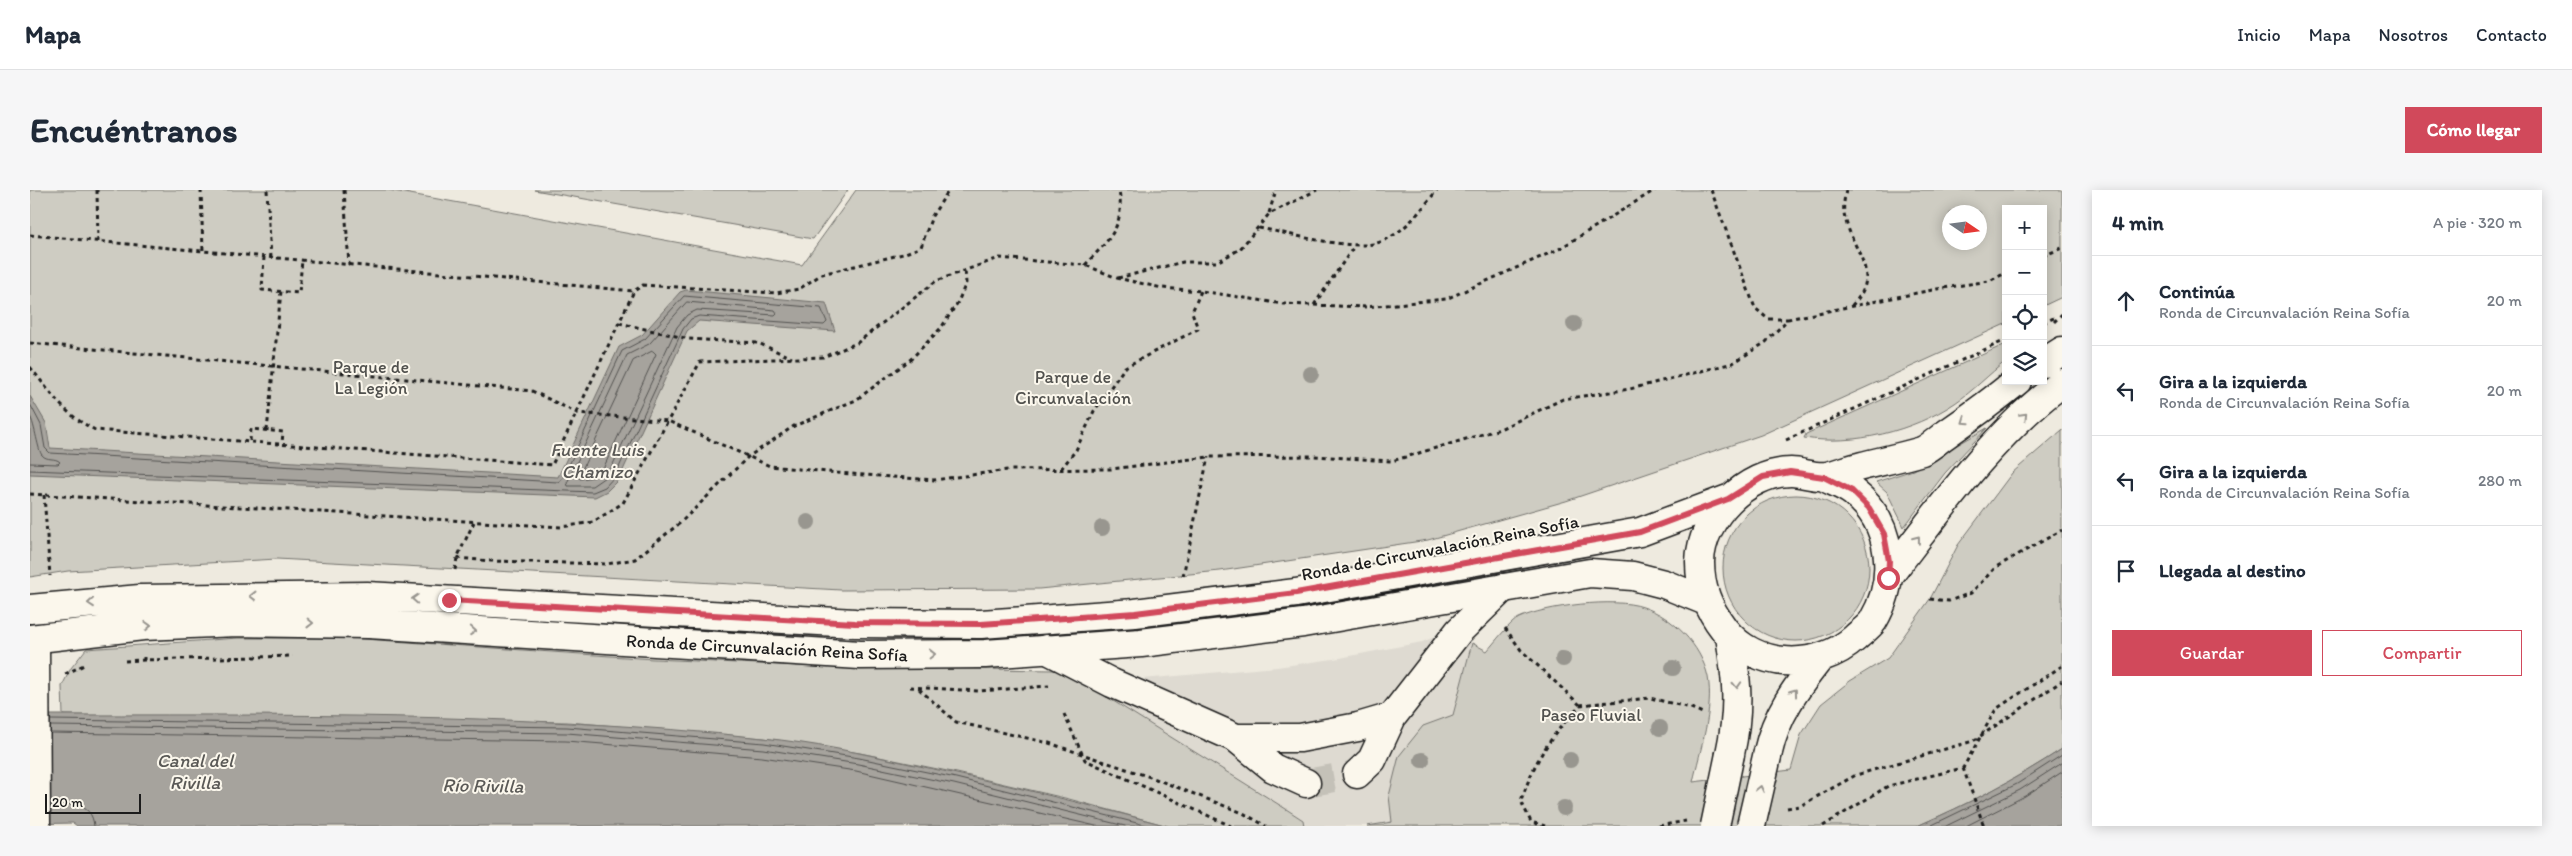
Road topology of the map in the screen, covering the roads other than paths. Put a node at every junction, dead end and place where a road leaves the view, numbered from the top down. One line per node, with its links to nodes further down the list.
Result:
1 (2062, 351): 2 (main road)
2 (2047, 360)
3 (2062, 383): 7 (main road, Ronda de Circunvalación Reina Sofía, one-way to 3)
4 (2012, 385): 5 (main road, Ronda de Circunvalación Reina Sofía, one-way to 5)
5 (1824, 477): 6 (main road, Ronda de Circunvalación Reina Sofía); 7 (main road, Ronda de Circunvalación Reina Sofía)
6 (1728, 499): 9 (main road, Ronda de Circunvalación Reina Sofía); 10 (main road, Ronda de Circunvalación Reina Sofía, one-way to 10)
7 (1888, 578): 14 (main road, Ronda de Circunvalación Reina Sofía)
8 (1503, 588): 9 (main road, Ronda de Circunvalación Reina Sofía); 13 (main road, Ronda de Circunvalación Reina Sofía); 15 (main road)
9 (1706, 601): 11 (main road, Ronda de Circunvalación Reina Sofía)
10 (30, 609)
11 (1730, 636): 14 (main road, Ronda de Circunvalación Reina Sofía); 19 (main road, one-way to 19, bridge)
12 (33, 639): 13 (main road, Ronda de Circunvalación Reina Sofía, one-way to 13); 20 (main road)
13 (1046, 650): 16 (main road)
14 (1819, 659): 21 (main road, one-way to 14, bridge)
15 (1392, 717): 16 (main road); 17 (main road)
16 (1236, 738): 18 (main road)
17 (1357, 774)
18 (1306, 783)
19 (1703, 823)
20 (36, 826)
21 (1751, 826)

